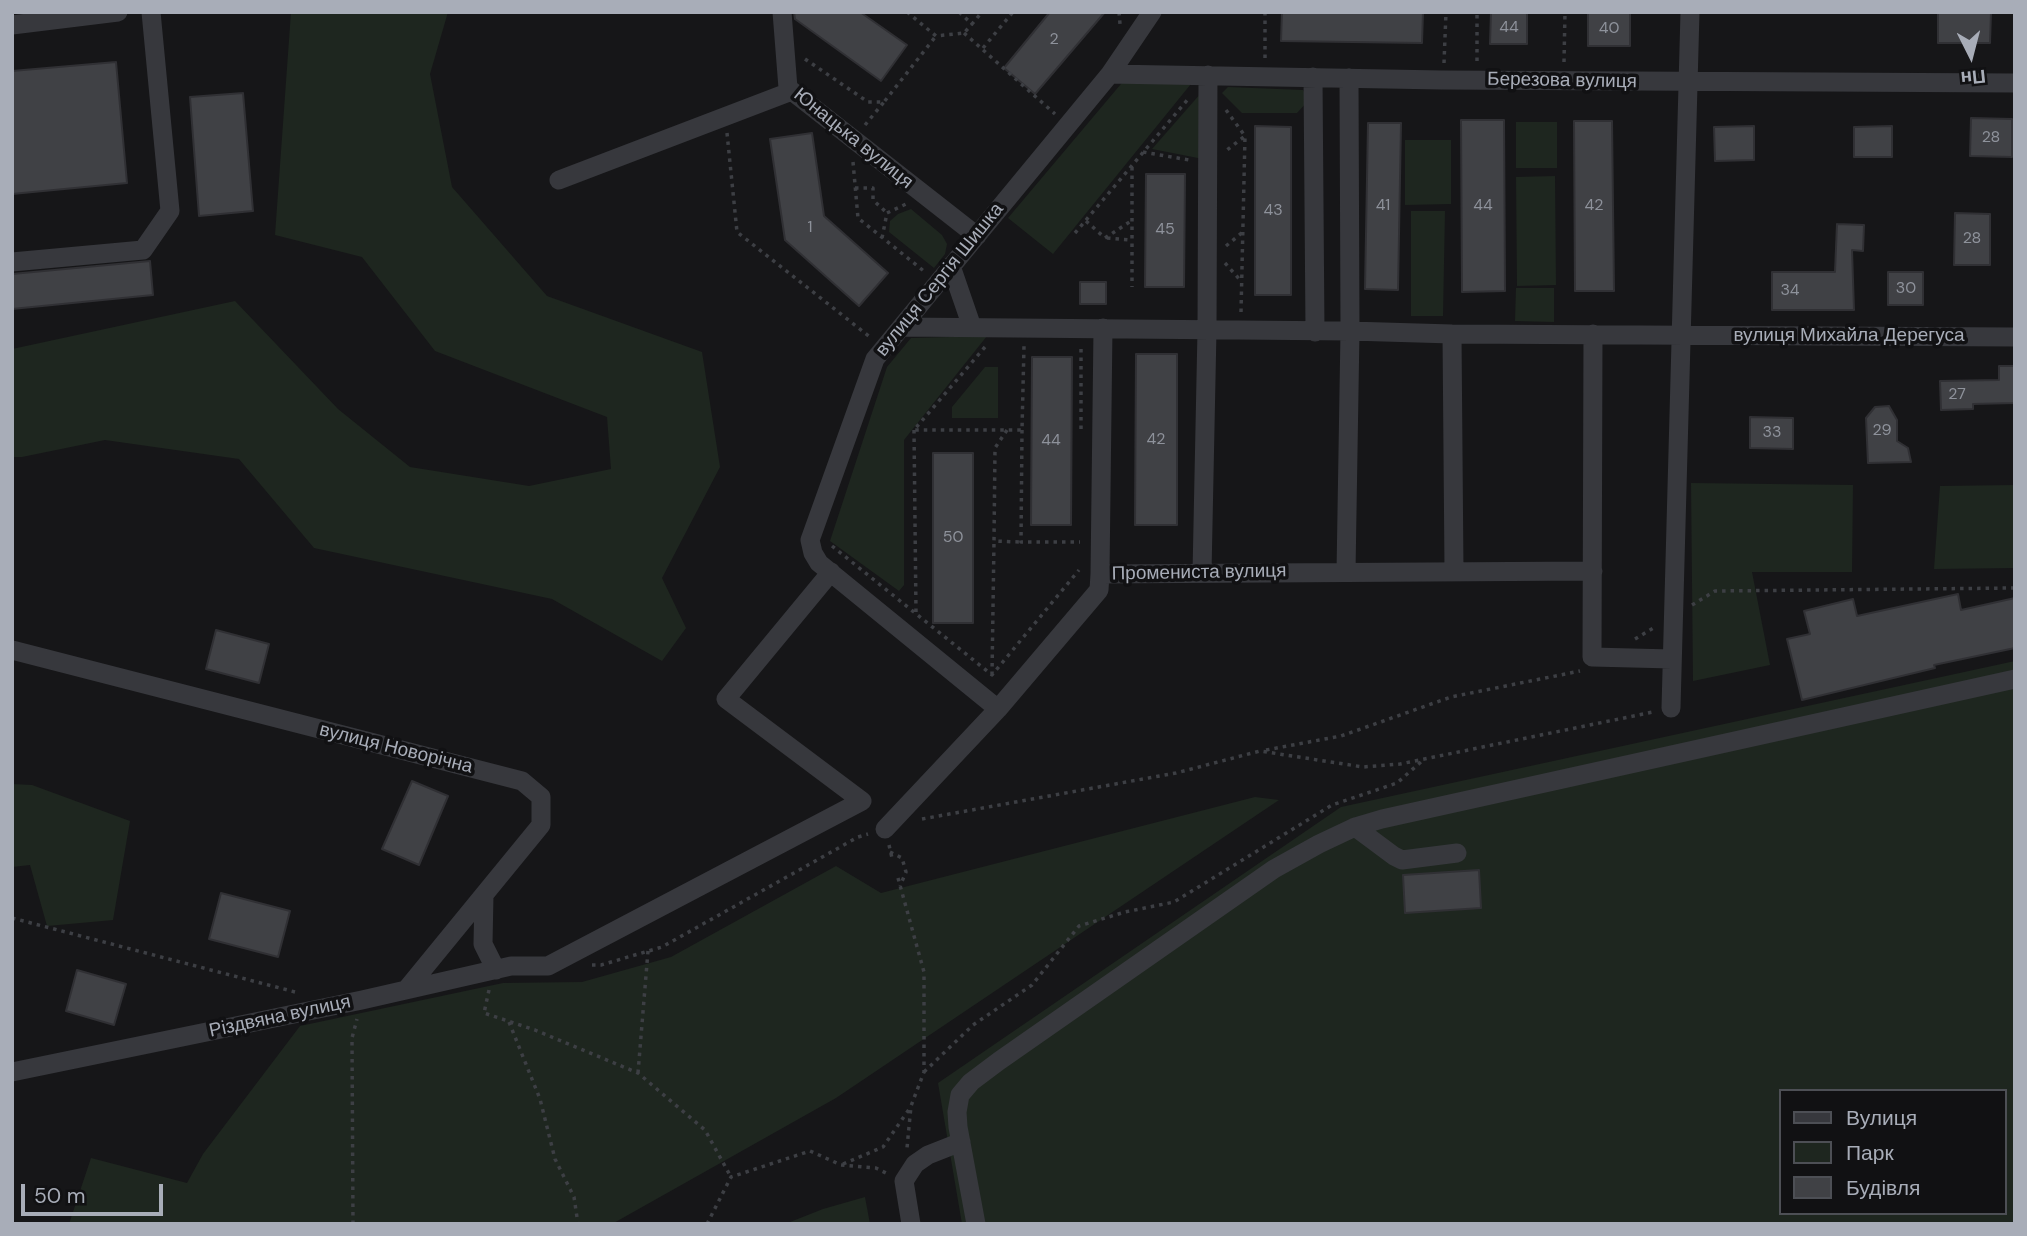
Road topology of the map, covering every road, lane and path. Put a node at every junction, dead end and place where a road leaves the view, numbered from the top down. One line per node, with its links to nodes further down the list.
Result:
1 (118, 12): 15 (street)
2 (151, 12): 49 (street)
3 (782, 12): 30 (street, Юнацька вулиця)
4 (907, 12): 18 (path)
5 (959, 12): 14 (path)
6 (982, 12): 14 (path)
7 (1013, 12): 19 (path)
8 (1119, 12): 16 (path)
9 (1152, 12): 24 (street, вулиця Сергія Шишка)
10 (1265, 12): 21 (path)
11 (1477, 12): 22 (path)
12 (1565, 12): 23 (path)
13 (1690, 12): 28 (street)
14 (972, 24): 17 (path)
15 (12, 25)
16 (1120, 25)
17 (964, 33): 18 (path); 19 (path)
18 (936, 36): 20 (path)
19 (982, 49): 31 (path)
20 (802, 57)
21 (1265, 60)
22 (1477, 63)
23 (1564, 65)
24 (1110, 74): 25 (street, Березова вулиця); 44 (street, вулиця Сергія Шишка)
25 (1208, 75): 26 (street, Березова вулиця); 35 (path); 56 (street)
26 (1313, 77): 27 (street, Березова вулиця); 59 (street)
27 (1349, 78): 28 (street, Березова вулиця); 58 (street)
28 (1687, 82): 29 (street, Березова вулиця); 62 (street)
29 (2015, 83)
30 (792, 91): 36 (street); 44 (street, Юнацька вулиця)
31 (1056, 115)
32 (726, 128): 64 (path)
33 (1245, 136): 42 (path)
34 (852, 155): 37 (path)
35 (1132, 165): 40 (path); 41 (path)
36 (559, 180)
37 (855, 188): 39 (path); 45 (path)
38 (911, 202): 39 (path)
39 (887, 213): 45 (path)
40 (1132, 220): 46 (path); 47 (path)
41 (1086, 221): 43 (path); 46 (path)
42 (1244, 231): 48 (path); 57 (path)
43 (1075, 233)
44 (977, 236): 50 (street, вулиця Сергія Шишка)
45 (882, 238): 51 (path)
46 (1105, 238): 47 (path)
47 (1132, 240): 52 (path)
48 (1225, 246)
49 (12, 262)
50 (951, 267): 53 (street, вулиця Сергія Шишка); 54 (street)
51 (932, 278)
52 (1132, 287)
53 (902, 327): 54 (street, вулиця Михайла Дерегуса); 79 (street, вулиця Сергія Шишка)
54 (972, 327): 55 (street, вулиця Михайла Дерегуса)
55 (1103, 328): 56 (street, вулиця Михайла Дерегуса); 82 (street)
56 (1207, 330): 57 (street, вулиця Михайла Дерегуса); 81 (street)
57 (1241, 331): 59 (street, вулиця Михайла Дерегуса)
58 (1350, 331): 59 (street, вулиця Михайла Дерегуса); 60 (street, вулиця Михайла Дерегуса); 80 (street)
59 (1315, 332)
60 (1452, 334): 61 (street, вулиця Михайла Дерегуса); 78 (street)
61 (1593, 334): 62 (street, вулиця Михайла Дерегуса); 77 (street)
62 (1683, 334): 63 (street, вулиця Михайла Дерегуса); 85 (street)
63 (2015, 337)
64 (877, 342)
65 (987, 344): 68 (path)
66 (1024, 344): 70 (path)
67 (1070, 345): 71 (path)
68 (914, 430): 69 (path); 84 (path)
69 (1007, 430): 70 (path); 72 (path)
70 (1022, 430): 73 (path)
71 (1081, 437)
72 (994, 541): 73 (path); 90 (path)
73 (1021, 542): 75 (path)
74 (832, 546): 84 (path)
75 (1080, 552)
76 (1080, 561): 90 (path)
77 (1593, 570): 78 (street, Промениста вулиця); 88 (street)
78 (1454, 571): 80 (street, Промениста вулиця)
79 (831, 572): 93 (street, вулиця Сергія Шишка); 107 (street, Різдвяна вулиця)
80 (1346, 572): 81 (street, Промениста вулиця)
81 (1202, 573): 82 (street, Промениста вулиця)
82 (1100, 574): 93 (street, Промениста вулиця)
83 (2015, 588): 85 (path)
84 (916, 613): 90 (path)
85 (1674, 616): 86 (path); 88 (street)
86 (1626, 644)
87 (12, 650): 103 (street, вулиця Новорічна)
88 (1672, 659): 92 (street)
89 (1590, 666): 94 (path)
90 (992, 675)
91 (2015, 679): 97 (street)
92 (1671, 708): 95 (path)
93 (998, 709): 98 (street, Промениста вулиця)
94 (1260, 751): 95 (path); 96 (path)
95 (1423, 760): 113 (path)
96 (916, 820)
97 (1355, 827): 100 (street); 116 (street)
98 (886, 829): 105 (path)
99 (890, 852): 102 (path)
100 (1457, 853)
101 (898, 878): 102 (path)
102 (900, 886): 113 (path)
103 (484, 895): 107 (street); 108 (street, вулиця Новорічна)
104 (12, 918): 109 (path)
105 (648, 951): 106 (path); 114 (path)
106 (588, 965)
107 (503, 968): 108 (street, Різдвяна вулиця); 111 (path)
108 (406, 990): 110 (street, Різдвяна вулиця)
109 (302, 993)
110 (362, 1000): 112 (street, Різдвяна вулиця); 120 (path)
111 (509, 1022): 114 (path); 121 (path)
112 (12, 1072)
113 (924, 1072): 115 (path)
114 (638, 1073): 118 (path)
115 (911, 1106): 117 (path); 119 (path)
116 (961, 1142): 119 (street); 124 (street)
117 (841, 1165): 118 (path); 119 (path)
118 (731, 1177): 122 (path)
119 (904, 1181): 123 (street)
120 (353, 1224)
121 (578, 1224)
122 (707, 1224)
123 (911, 1224)
124 (976, 1224)

